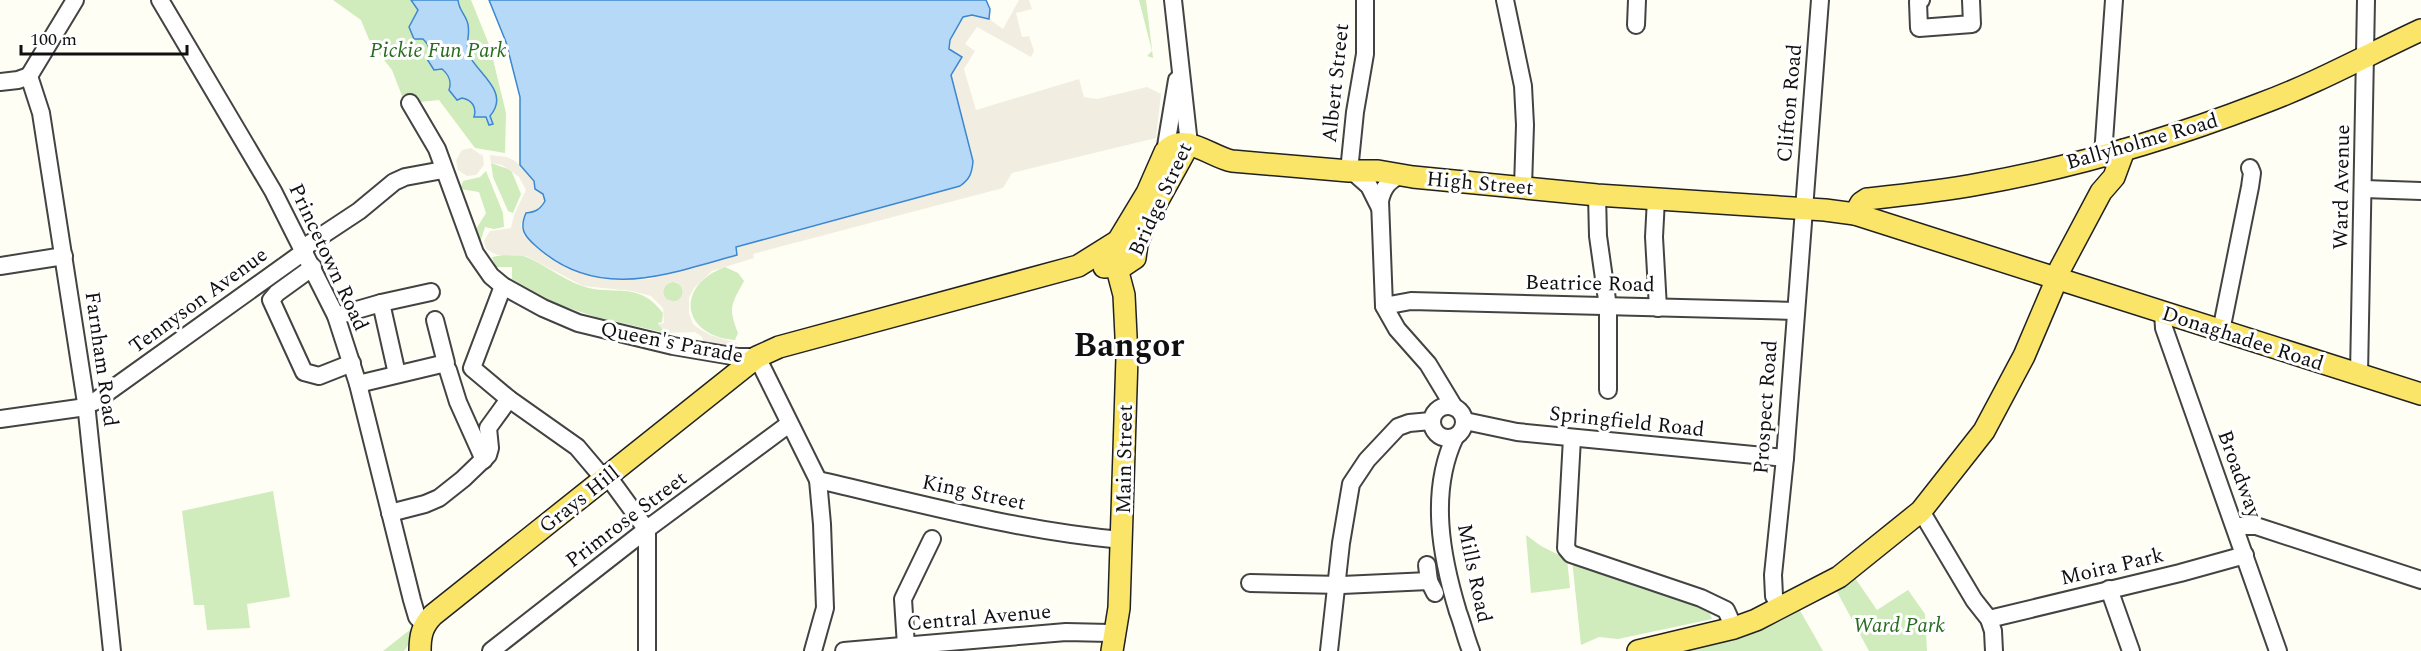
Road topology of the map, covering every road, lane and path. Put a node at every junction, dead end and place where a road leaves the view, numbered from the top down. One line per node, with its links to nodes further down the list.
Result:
1 (75, 0): 16 (street)
2 (159, 0): 37 (street, Princetown Road)
3 (1173, 0): 15 (street)
4 (1365, 0): 25 (street, Albert Street)
5 (1505, 0): 27 (street)
6 (1637, 0): 12 (street)
7 (1820, 0): 34 (street, Clifton Road)
8 (1921, 0): 9 (street)
9 (1971, 0)
10 (2114, 0): 22 (street)
11 (2366, 0): 14 (street, Ward Avenue)
12 (1636, 25)
13 (2421, 30): 14 (main road, Ballyholme Road)
14 (2366, 56): 20 (main road, Ballyholme Road); 28 (street, Ward Avenue)
15 (1179, 67): 19 (street, Bridge Street); 21 (street, Bridge Street)
16 (29, 76): 17 (street); 38 (street, Farnham Road)
17 (0, 82)
18 (410, 103): 24 (street, Queen's Parade)
19 (1189, 144): 21 (main road); 25 (main road, High Street); 42 (main road, Bridge Street)
20 (2124, 150): 22 (main road, Ballyholme Road); 30 (main road)
21 (1165, 152): 36 (main road, Bridge Street)
22 (2103, 155): 30 (main road); 35 (main road, Ballyholme Road)
23 (2250, 168): 54 (street)
24 (443, 170): 37 (street, Tennyson Avenue); 44 (street, Queen's Parade)
25 (1350, 171): 26 (main road, High Street); 33 (street)
26 (1402, 175): 27 (main road, High Street); 33 (street)
27 (1523, 187): 31 (main road, High Street)
28 (2364, 189): 29 (street); 59 (street, Ward Avenue)
29 (2421, 191)
30 (2101, 192): 43 (main road)
31 (1597, 195): 32 (main road, High Street); 48 (street)
32 (1656, 199): 34 (main road, High Street); 49 (street)
33 (1380, 209): 47 (street)
34 (1803, 210): 35 (main road, Donaghadee Road); 50 (street, Prospect Road)
35 (1855, 214): 43 (main road, Donaghadee Road)
36 (1118, 241): 40 (main road, Bridge Street); 42 (main road, Main Street)
37 (304, 250): 41 (street, Princetown Road); 64 (street, Tennyson Avenue)
38 (64, 256): 39 (street); 64 (street, Farnham Road)
39 (0, 266)
40 (1078, 266): 42 (main road); 55 (main road, Queen's Parade)
41 (313, 267): 52 (street, Princetown Road); 56 (street)
42 (1116, 267): 81 (main road, Main Street)
43 (2056, 278): 51 (main road, Donaghadee Road); 76 (main road)
44 (503, 286): 55 (street, Queen's Parade); 63 (street)
45 (431, 292): 46 (street)
46 (381, 303): 52 (street); 58 (street)
47 (1384, 306): 48 (street, Beatrice Road); 65 (street)
48 (1608, 307): 49 (street, Beatrice Road); 61 (street)
49 (1658, 308): 50 (street, Beatrice Road)
50 (1795, 311): 72 (street, Prospect Road)
51 (2163, 313): 54 (main road, Donaghadee Road); 78 (street, Broadway)
52 (336, 316): 56 (street, Princetown Road)
53 (435, 321): 58 (street)
54 (2221, 331): 59 (main road, Donaghadee Road)
55 (757, 357): 69 (street); 74 (main road, Grays Hill)
56 (352, 363): 60 (street, Princetown Road)
57 (448, 370): 73 (street)
58 (397, 374): 60 (street)
59 (2359, 375): 62 (main road, Donaghadee Road)
60 (358, 384): 77 (street, Princetown Road)
61 (1608, 390)
62 (2421, 394)
63 (509, 399): 73 (street); 74 (street)
64 (86, 405): 66 (street, Tennyson Avenue); 95 (street, Farnham Road)
65 (1454, 406): 67 (street); 68 (street)
66 (0, 419)
67 (1431, 421): 70 (street); 86 (street)
68 (1465, 421): 70 (street); 71 (street, Springfield Road)
69 (789, 424): 75 (street); 79 (street, Primrose Street)
70 (1455, 436): 94 (street, Mills Road)
71 (1572, 438): 72 (street, Springfield Road); 91 (street)
72 (1785, 458): 88 (street, Prospect Road)
73 (484, 460): 77 (street)
74 (607, 477): 79 (street); 90 (main road, Grays Hill)
75 (818, 480): 81 (street, King Street); 99 (street)
76 (1921, 511): 88 (main road); 89 (street)
77 (390, 513): 90 (street, Princetown Road)
78 (2235, 526): 82 (street, Broadway); 84 (street)
79 (646, 530): 97 (street, Primrose Street); 98 (street)
80 (932, 539): 92 (street)
81 (1122, 540): 93 (main road, Main Street)
82 (2245, 555): 87 (street, Moira Park); 105 (street, Broadway)
83 (1430, 580): 86 (street)
84 (2421, 580)
85 (1250, 582): 86 (street)
86 (1337, 584): 101 (street)
87 (2109, 589): 89 (street, Moira Park); 104 (street)
88 (1779, 606): 91 (main road)
89 (1989, 619): 103 (street)
90 (424, 624): 96 (main road)
91 (1734, 628): 102 (main road)
92 (906, 646): 93 (street, Central Avenue); 100 (street, Central Avenue)
93 (1114, 647)
94 (1470, 650)
95 (112, 651)
96 (420, 651)
97 (491, 651)
98 (646, 651)
99 (813, 651)
100 (844, 651)
101 (1329, 651)
102 (1638, 651)
103 (1994, 651)
104 (2131, 651)
105 (2278, 651): 106 (street)
106 (2292, 651)

